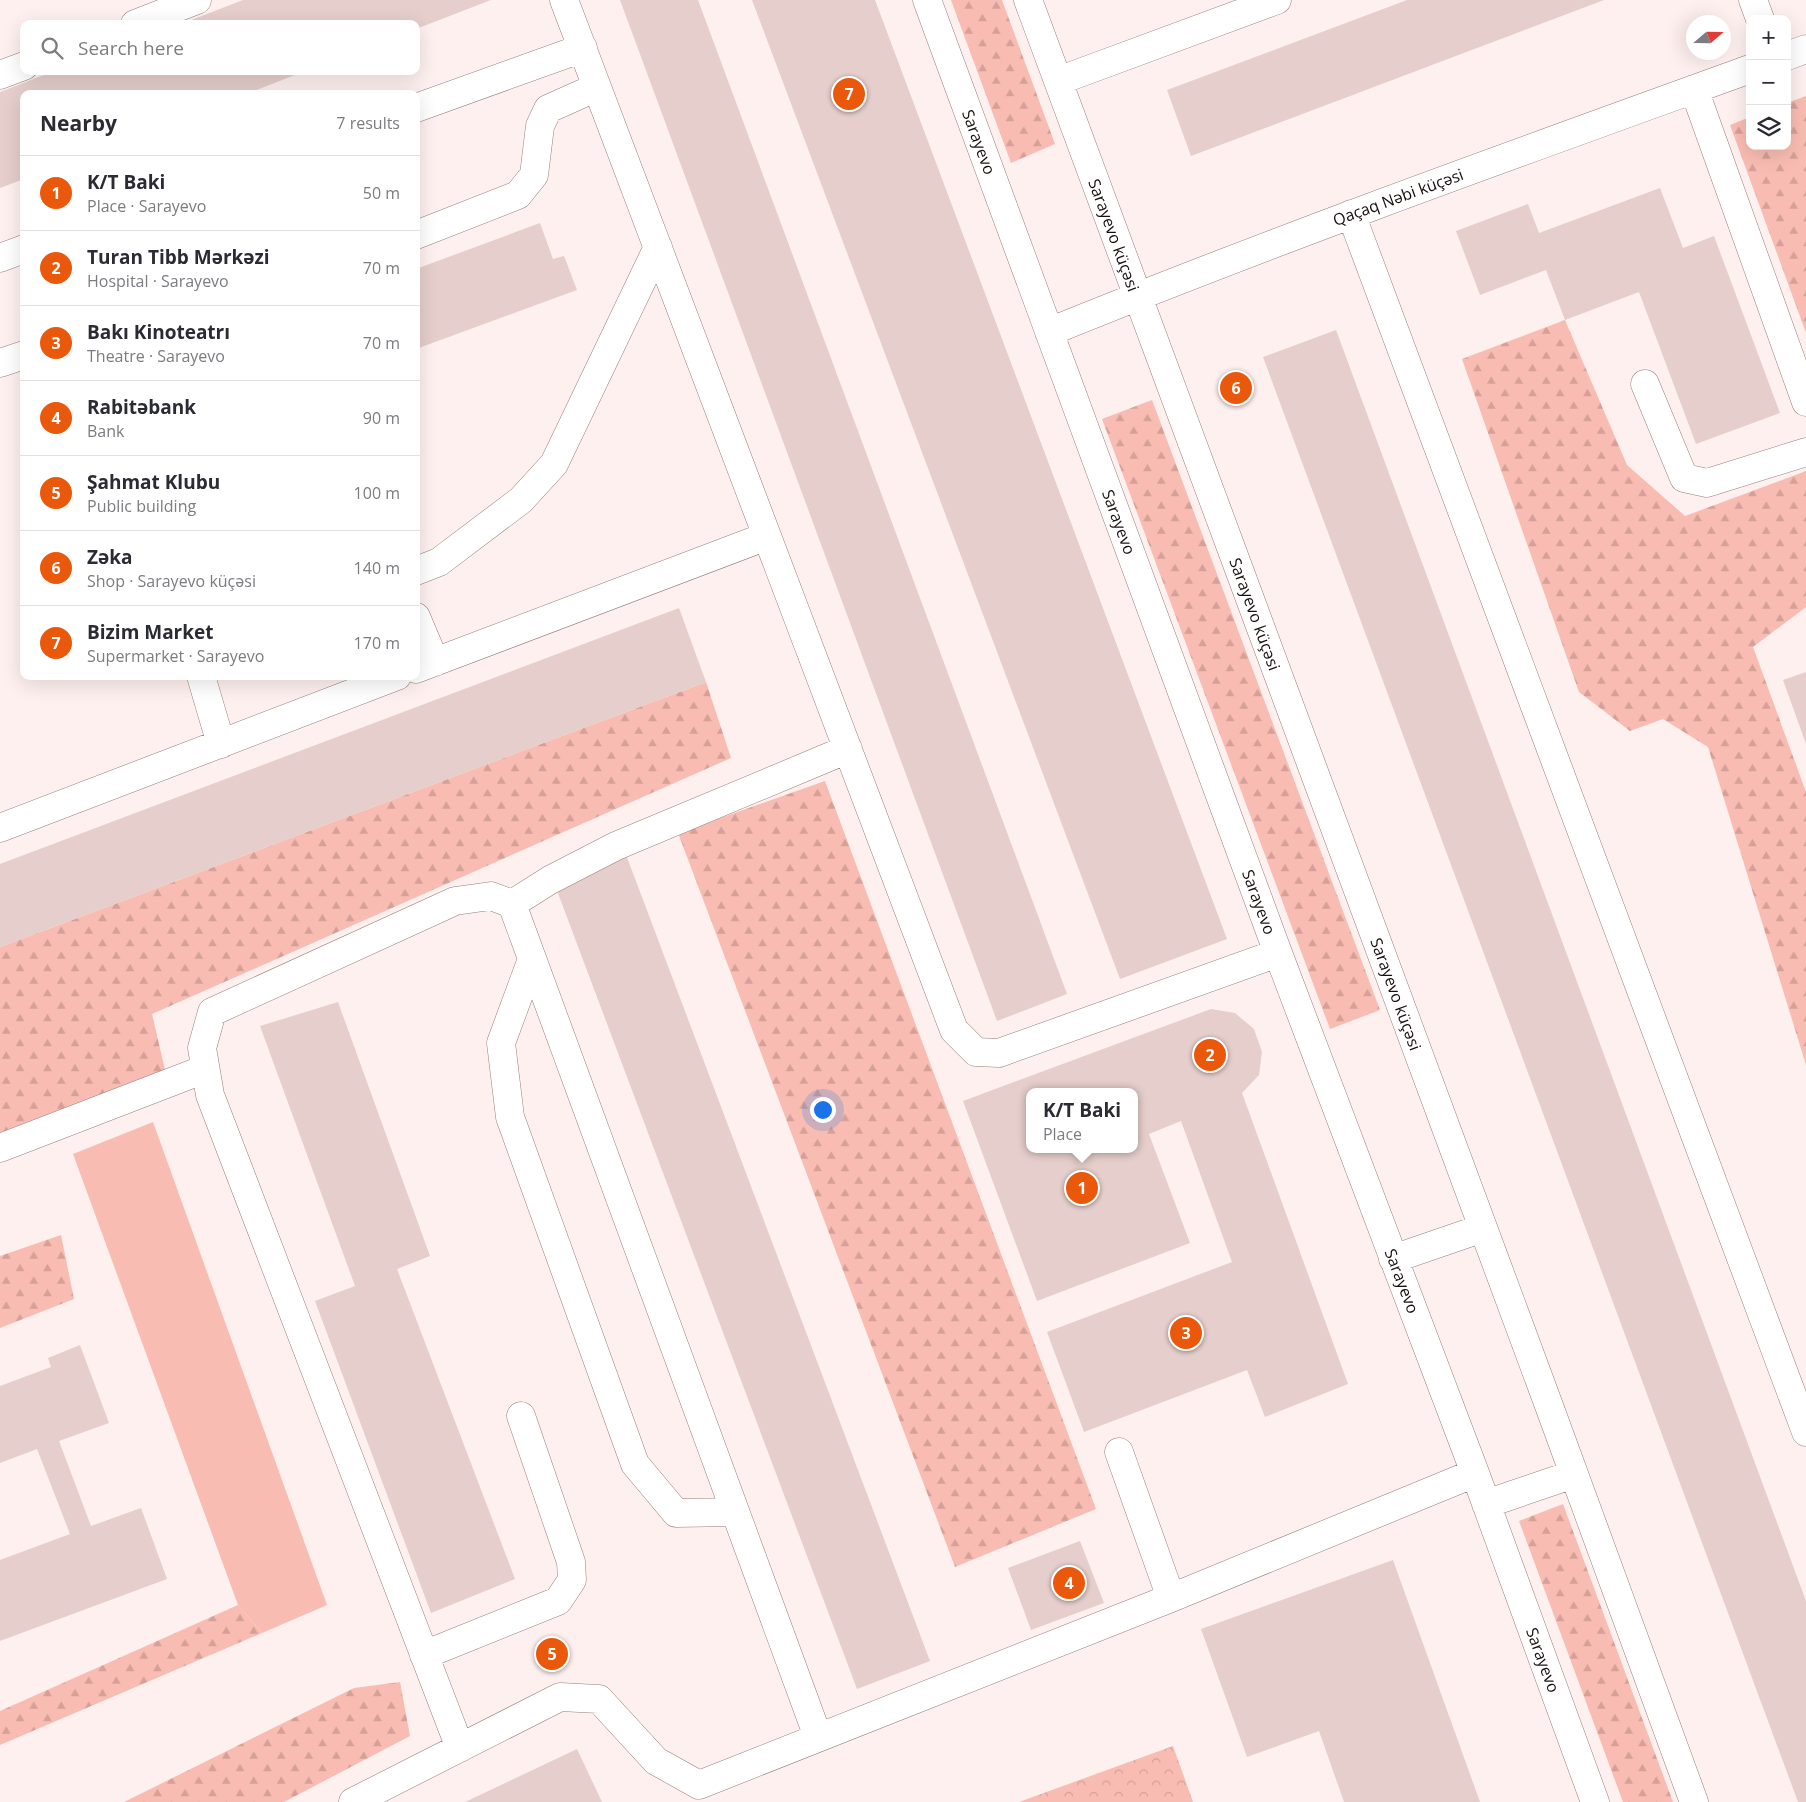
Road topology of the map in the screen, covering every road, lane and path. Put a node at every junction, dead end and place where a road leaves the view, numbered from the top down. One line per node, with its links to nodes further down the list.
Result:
1 (197, 0): 8 (street)
2 (564, 0): 9 (street)
3 (927, 0): 25 (street, Sarayevo)
4 (1028, 0): 15 (street, Sarayevo küçəsi)
5 (1277, 0): 15 (street)
6 (1753, 0): 7 (street)
7 (1759, 15)
8 (144, 20)
9 (583, 48): 16 (street); 18 (street)
10 (1806, 49): 11 (street)
11 (1791, 55)
12 (20, 68): 14 (street)
13 (1746, 70): 17 (street, Qaçaq Nəbi küçəsi)
14 (0, 75)
15 (1058, 81): 24 (street, Sarayevo küçəsi)
16 (598, 87): 20 (street); 21 (street)
17 (1694, 89): 19 (street, Qaçaq Nəbi küçəsi); 29 (street)
18 (420, 107)
19 (1351, 214): 24 (street, Qaçaq Nəbi küçəsi); 48 (street)
20 (420, 233)
21 (658, 247): 31 (street); 32 (street)
22 (20, 250): 23 (street)
23 (0, 258)
24 (1137, 296): 25 (street, Qaçaq Nəbi küçəsi); 45 (street, Sarayevo küçəsi)
25 (1049, 332): 41 (street, Sarayevo)
26 (20, 356): 27 (street)
27 (0, 363)
28 (1645, 384): 30 (street)
29 (1806, 402)
30 (1806, 452)
31 (767, 536): 34 (street); 38 (street)
32 (420, 569)
33 (420, 639): 34 (street)
34 (425, 666)
35 (202, 680): 37 (street)
36 (387, 680): 37 (street)
37 (221, 744): 39 (street)
38 (848, 749): 40 (street); 41 (street)
39 (0, 828)
40 (512, 904): 42 (street); 43 (street)
41 (1278, 953): 46 (street, Sarayevo)
42 (532, 959): 53 (street); 53 (street)
43 (205, 1069): 44 (street); 55 (street)
44 (0, 1148)
45 (1483, 1228): 46 (street); 51 (street)
46 (1394, 1259): 50 (street, Sarayevo)
47 (521, 1416): 55 (street)
48 (1806, 1432)
49 (1119, 1452): 54 (street)
50 (1475, 1473): 52 (street, Sarayevo); 54 (street)
51 (1574, 1474): 52 (street); 60 (street)
52 (1486, 1504): 59 (street, Sarayevo)
53 (735, 1512): 56 (street)
54 (1171, 1598): 56 (street)
55 (424, 1655): 57 (street)
56 (818, 1738): 57 (street)
57 (460, 1748): 58 (street)
58 (353, 1802)
59 (1595, 1802)
60 (1694, 1802)

